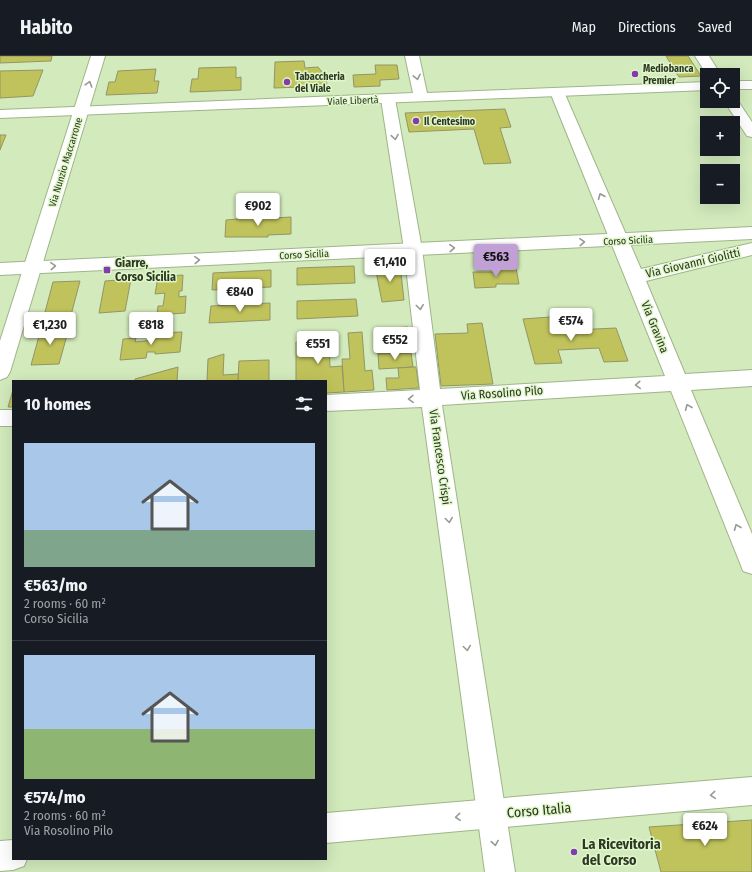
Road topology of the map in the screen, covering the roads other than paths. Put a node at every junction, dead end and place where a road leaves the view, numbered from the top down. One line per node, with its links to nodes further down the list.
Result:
1 (98, 56): 13 (street, Via Nunzio Maccarrone, one-way to 1)
2 (412, 56): 10 (street, one-way to 10)
3 (423, 56): 10 (street)
4 (702, 56): 5 (street)
5 (710, 68)
6 (752, 84): 7 (street)
7 (740, 85)
8 (700, 86): 9 (street, Viale Libertà)
9 (557, 92): 10 (street, Viale Libertà); 17 (street, Via Gravina, one-way to 9)
10 (427, 97): 11 (street, Viale Libertà)
11 (388, 99): 13 (street, Viale Libertà); 18 (street, Via Francesco Crispi, one-way to 18)
12 (736, 108): 15 (street)
13 (81, 111): 14 (street, Viale Libertà); 20 (street, Via Nunzio Maccarrone)
14 (0, 114)
15 (752, 133)
16 (752, 233): 17 (street, Corso Sicilia)
17 (620, 240): 18 (street, Corso Sicilia, one-way to 17); 22 (street, Via Gravina)
18 (413, 249): 20 (street, Corso Sicilia, one-way to 18); 26 (street, Via Francesco Crispi, one-way to 26)
19 (752, 249): 22 (street, Via Giovanni Giolitti)
20 (32, 267): 21 (street, Corso Sicilia); 23 (street, Via Nunzio Maccarrone)
21 (0, 269)
22 (635, 277): 25 (street, Via Gravina)
23 (0, 372)
24 (752, 378): 25 (street, Via Rosolino Pilo)
25 (677, 382): 26 (street, Via Rosolino Pilo, one-way to 26); 30 (street, Via Gravina, one-way to 25)
26 (431, 398): 27 (street, Via Rosolino Pilo, one-way to 27); 32 (street, Via Francesco Crispi, one-way to 32)
27 (327, 403)
28 (0, 418): 29 (street)
29 (12, 418)
30 (752, 563)
31 (752, 791): 32 (street, Corso Italia, one-way to 32)
32 (490, 814): 33 (street, Corso Italia, one-way to 33); 36 (street, Via Francesco Crispi, one-way to 36)
33 (327, 828)
34 (12, 855): 35 (street)
35 (0, 856)
36 (500, 872)

